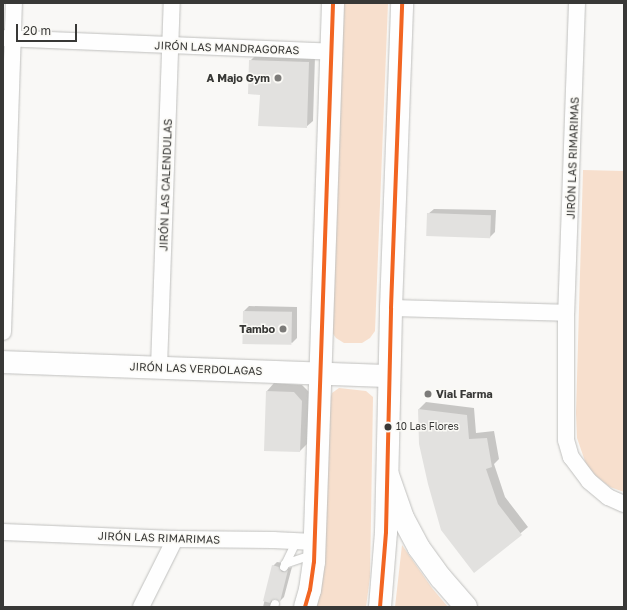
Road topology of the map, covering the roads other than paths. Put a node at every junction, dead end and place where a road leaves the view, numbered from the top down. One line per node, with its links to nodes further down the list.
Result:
1 (14, 3): 6 (street)
2 (172, 3): 7 (street, JIRÓN LAS CALENDULAS)
3 (333, 3): 8 (main road)
4 (402, 3): 10 (main road)
5 (577, 3): 11 (street, JIRÓN LAS RIMARIMAS)
6 (7, 39): 7 (street, JIRÓN LAS MANDRAGORAS); 9 (street)
7 (170, 46): 8 (street, JIRÓN LAS MANDRAGORAS); 14 (street, JIRÓN LAS CALENDULAS)
8 (331, 52): 15 (main road)
9 (5, 199): 12 (street)
10 (391, 308): 11 (street); 16 (main road)
11 (566, 313): 18 (street, JIRÓN LAS RIMARIMAS)
12 (3, 332)
13 (3, 362): 14 (main road, JIRÓN LAS VERDOLAGAS)
14 (159, 367): 15 (main road, JIRÓN LAS VERDOLAGAS)
15 (320, 374): 16 (main road, JIRÓN LAS VERDOLAGAS); 21 (main road)
16 (389, 376): 17 (main road)
17 (387, 474): 24 (main road); 25 (main road)
18 (624, 504)
19 (3, 532): 20 (street, JIRÓN LAS RIMARIMAS)
20 (175, 539): 21 (street, JIRÓN LAS RIMARIMAS); 22 (street)
21 (308, 546): 21 (lane); 23 (main road)
22 (141, 607)
23 (305, 607)
24 (380, 607)
25 (466, 607)

